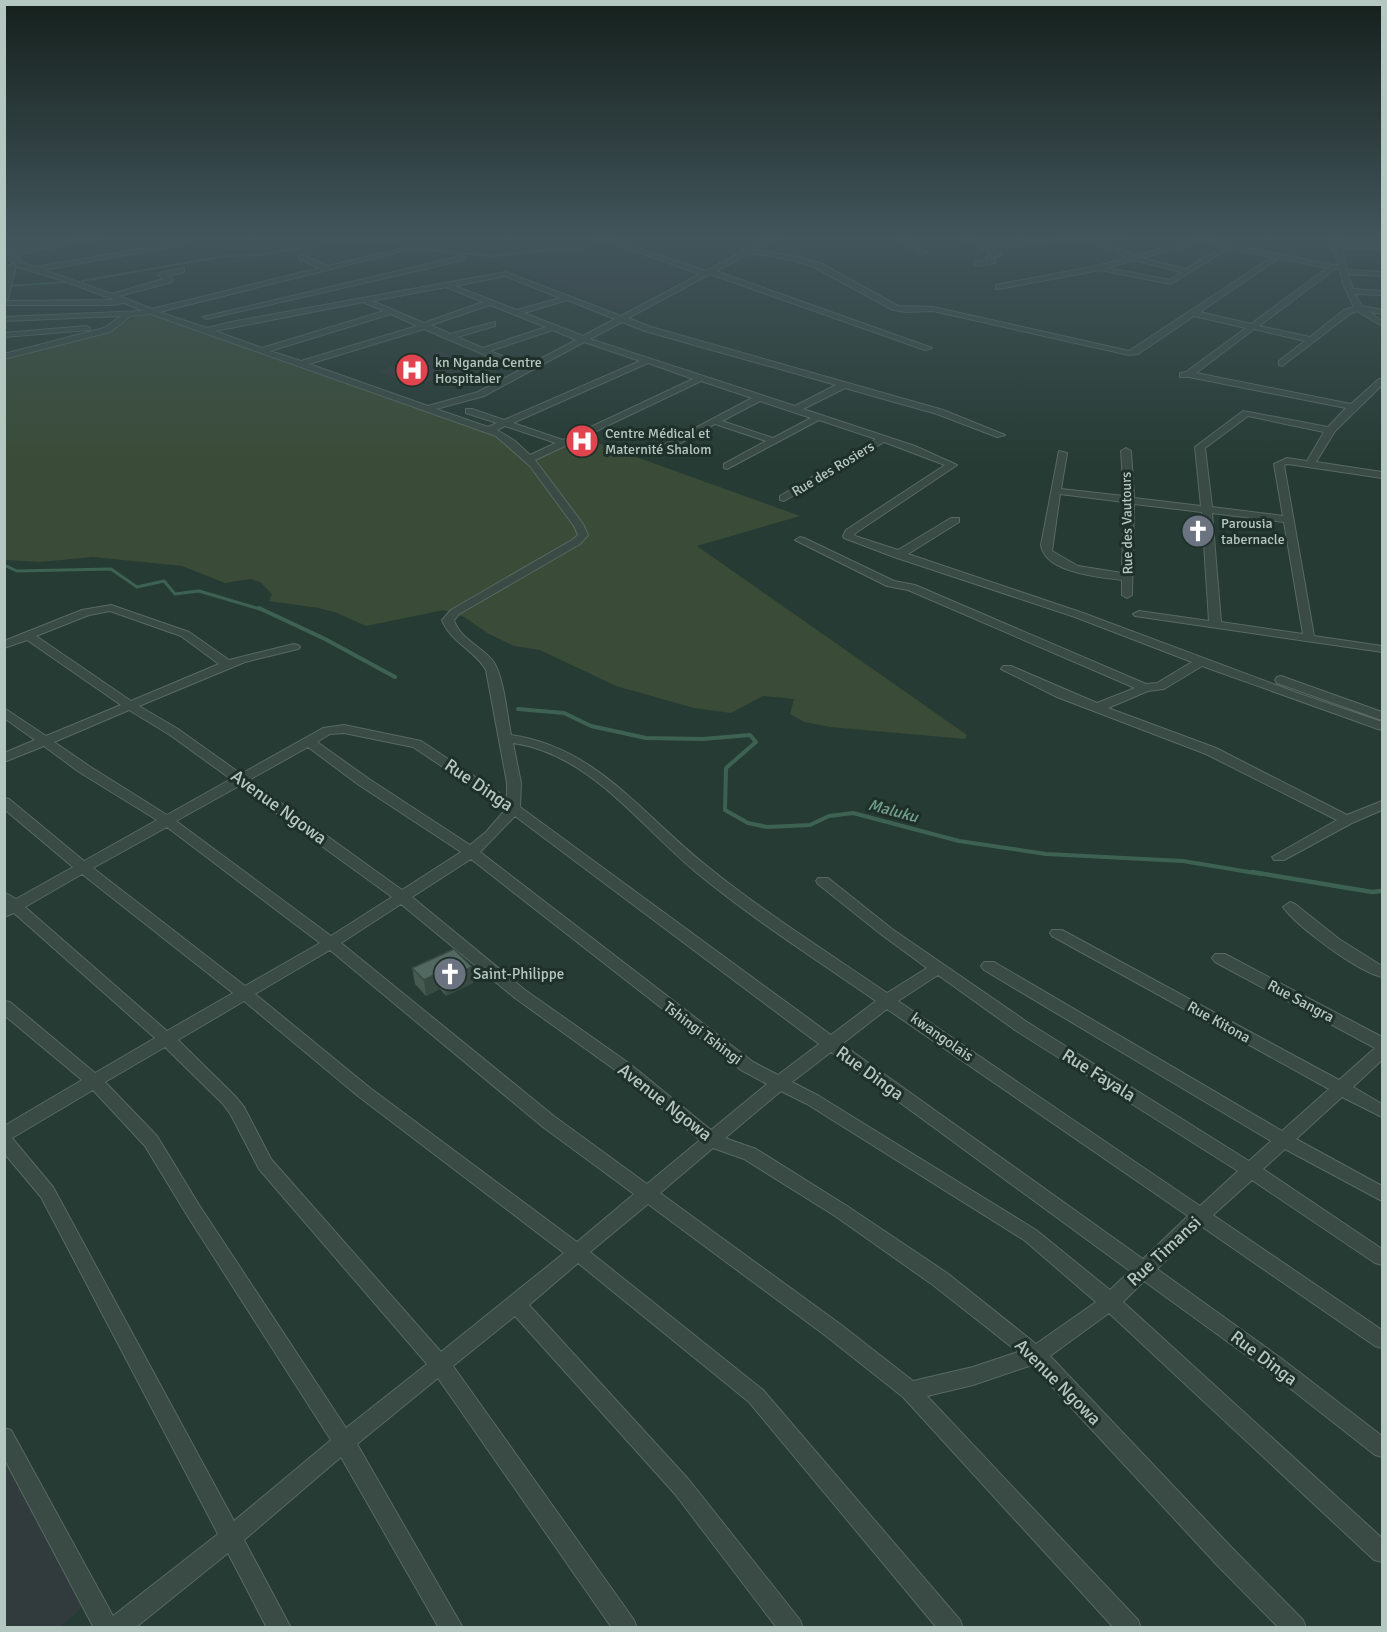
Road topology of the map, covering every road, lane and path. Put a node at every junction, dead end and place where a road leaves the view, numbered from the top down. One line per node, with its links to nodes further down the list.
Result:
1 (136, 313): 18 (street)
2 (158, 313): 23 (street)
3 (181, 313): 20 (street)
4 (224, 313): 19 (street)
5 (291, 313): 25 (street)
6 (387, 313): 37 (street)
7 (394, 313): 28 (street)
8 (459, 313): 28 (street)
9 (517, 313): 30 (street)
10 (606, 313): 21 (street)
11 (628, 313): 21 (street)
12 (827, 313): 36 (street)
13 (952, 313): 14 (street)
14 (1193, 313): 29 (street)
15 (1270, 313): 29 (street)
16 (1346, 313): 35 (street)
17 (1366, 313): 27 (street)
18 (129, 314): 22 (street); 24 (street)
19 (207, 317): 20 (street); 25 (street)
20 (192, 318): 23 (street)
21 (619, 318): 34 (street); 46 (street)
22 (4, 319)
23 (172, 319): 31 (street)
24 (118, 323): 32 (street); 39 (street)
25 (231, 324): 31 (street)
26 (492, 324): 33 (street)
27 (1383, 324)
28 (424, 326): 33 (street); 42 (street)
29 (1252, 326): 35 (street); 49 (street)
30 (552, 328): 34 (street); 38 (street)
31 (207, 331): 37 (street)
32 (4, 335)
33 (448, 337): 38 (street)
34 (582, 339): 40 (street); 43 (street)
35 (1312, 340): 41 (street)
36 (928, 348)
37 (263, 350): 42 (street)
38 (481, 351): 43 (street)
39 (4, 357)
40 (646, 361): 44 (street); 56 (street)
41 (1282, 363)
42 (301, 364): 50 (street)
43 (526, 369): 47 (street)
44 (699, 379): 48 (street); 62 (street)
45 (1383, 381): 49 (street)
46 (845, 384): 51 (street); 59 (street)
47 (481, 394): 50 (street); 52 (street)
48 (758, 398): 51 (street); 55 (street)
49 (1353, 407): 58 (street)
50 (426, 409): 54 (street)
51 (797, 409): 53 (street)
52 (469, 411): 54 (street); 56 (street)
53 (819, 417): 60 (street); 61 (street)
54 (462, 421): 57 (street)
55 (714, 422): 61 (street); 64 (street)
56 (504, 423): 57 (street); 62 (street)
57 (489, 430): 66 (street)
58 (1329, 430): 67 (street); 73 (street)
59 (1000, 435)
60 (881, 440): 71 (street, Rue des Rosiers); 77 (street)
61 (774, 441): 68 (street)
62 (567, 444): 66 (street)
63 (1126, 450): 72 (street, Rue des Vautours)
64 (659, 451)
65 (1062, 453): 70 (street)
66 (530, 459): 96 (street)
67 (1310, 464): 69 (street); 75 (street)
68 (727, 466)
69 (1383, 475)
70 (1056, 491): 72 (street); 78 (street)
71 (784, 498)
72 (1129, 501): 73 (street); 78 (street, Rue des Vautours)
73 (1207, 510): 75 (street); 81 (street)
74 (956, 520): 77 (street)
75 (1289, 520): 83 (street)
76 (800, 540): 91 (street)
77 (898, 555): 87 (street)
78 (1129, 577): 79 (street, Rue des Vautours)
79 (1127, 595)
80 (1139, 614): 81 (street)
81 (1215, 624): 83 (street)
82 (27, 635): 84 (street); 88 (street); 92 (street, Avenue Ngowa)
83 (1309, 638): 86 (street)
84 (4, 645)
85 (294, 647): 88 (street)
86 (1383, 649)
87 (1202, 661): 91 (street); 97 (street)
88 (226, 664): 92 (street)
89 (1007, 669): 93 (street)
90 (1281, 680): 95 (street)
91 (1145, 688): 93 (street)
92 (131, 706): 98 (street); 101 (street, Avenue Ngowa)
93 (1099, 707): 105 (street)
94 (4, 712): 98 (street)
95 (1383, 716)
96 (502, 723): 104 (street); 121 (street, kwangolais)
97 (1383, 726)
98 (45, 742): 100 (street); 106 (street)
99 (309, 742): 101 (street); 104 (street, Rue Dinga); 107 (street, Tshingi Tshingi)
100 (4, 758)
101 (242, 780): 106 (street); 111 (street, Avenue Ngowa)
102 (4, 802): 109 (street)
103 (1383, 805): 105 (street)
104 (513, 808): 107 (street); 124 (street, Rue Dinga)
105 (1347, 819): 108 (street)
106 (169, 822): 109 (street); 115 (street)
107 (471, 852): 111 (street); 128 (street, Tshingi Tshingi)
108 (1279, 857)
109 (83, 868): 112 (street); 120 (street)
110 (824, 881): 118 (street, Rue Fayala)
111 (401, 896): 115 (street); 133 (street, Avenue Ngowa)
112 (8, 905): 123 (street)
113 (1290, 907): 119 (street)
114 (1057, 933): 129 (street, Rue Kitona)
115 (331, 943): 120 (street); 136 (street)
116 (1220, 958): 125 (street, Rue Sangra)
117 (989, 966): 134 (street)
118 (938, 968): 121 (street); 135 (street, Rue Fayala)
119 (1383, 972)
120 (245, 994): 123 (street); 139 (street)
121 (888, 1000): 124 (street); 138 (street, kwangolais)
122 (4, 1006): 127 (street)
123 (166, 1041): 127 (street); 146 (street)
124 (831, 1044): 128 (street); 141 (street, Rue Dinga)
125 (1383, 1044)
126 (1383, 1051): 129 (street, Rue Timansi)
127 (94, 1081): 131 (street); 149 (street)
128 (779, 1083): 133 (street); 142 (street, Tshingi Tshingi)
129 (1341, 1089): 130 (street, Rue Kitona); 134 (street, Rue Timansi)
130 (1383, 1111)
131 (4, 1134)
132 (4, 1140): 151 (street)
133 (713, 1141): 136 (street); 145 (street, Avenue Ngowa)
134 (1285, 1141): 135 (street, Rue Timansi); 137 (street)
135 (1252, 1171): 138 (street, Rue Timansi); 140 (street, Rue Fayala)
136 (648, 1193): 139 (street); 147 (street)
137 (1383, 1194)
138 (1200, 1216): 141 (street, Rue Timansi); 144 (street, kwangolais)
139 (577, 1252): 143 (street); 159 (street)
140 (1383, 1258)
141 (1143, 1270): 142 (street, Rue Timansi); 150 (street, Rue Dinga)
142 (1110, 1302): 145 (street, Rue Timansi); 152 (street, Tshingi Tshingi)
143 (516, 1304): 146 (street); 158 (street)
144 (1383, 1340)
145 (1036, 1355): 147 (street, Rue Timansi); 161 (street, Avenue Ngowa)
146 (441, 1366): 149 (street); 157 (street)
147 (910, 1390): 160 (street)
148 (4, 1437): 153 (street)
149 (344, 1442): 151 (street); 156 (street)
150 (1383, 1448)
151 (231, 1537): 154 (street); 155 (street)
152 (1383, 1552)
153 (107, 1628)
154 (116, 1628)
155 (280, 1628)
156 (452, 1628)
157 (626, 1628)
158 (792, 1628)
159 (952, 1628)
160 (1130, 1628)
161 (1295, 1628)

